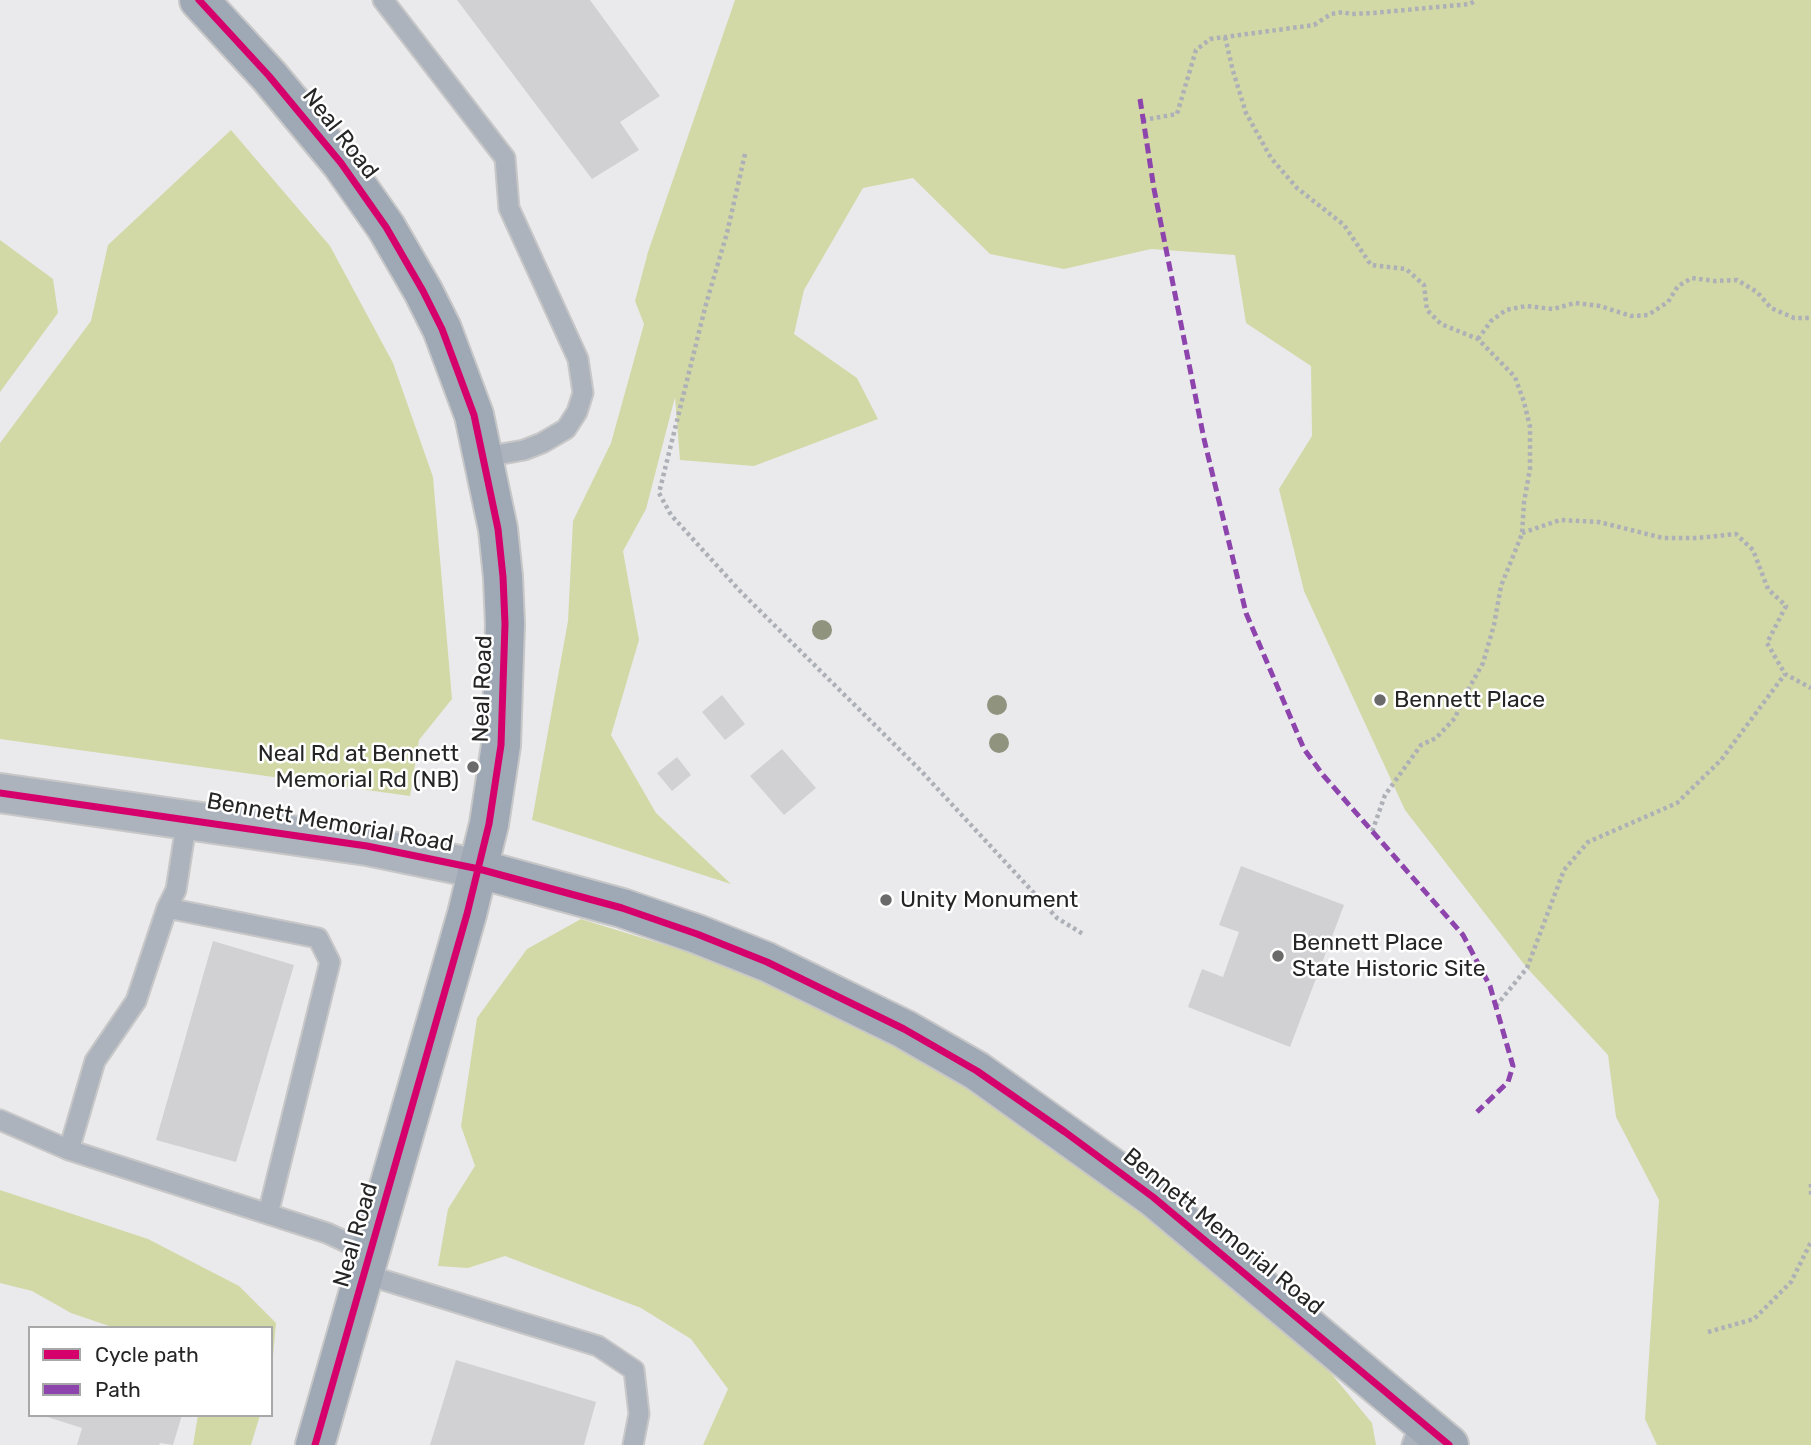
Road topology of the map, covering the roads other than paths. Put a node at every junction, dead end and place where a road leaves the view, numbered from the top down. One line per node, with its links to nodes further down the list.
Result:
1 (199, 0): 3 (street, Neal Road)
2 (383, 0): 3 (lane)
3 (485, 457): 6 (street, Neal Road)
4 (0, 793): 5 (street, Bennett Memorial Road)
5 (187, 819): 6 (street, Bennett Memorial Road); 7 (lane)
6 (479, 869): 11 (street, Neal Road); 12 (street, Bennett Memorial Road)
7 (167, 908): 9 (lane); 10 (lane)
8 (0, 1120): 9 (lane)
9 (69, 1150): 10 (lane)
10 (268, 1214): 11 (lane)
11 (367, 1264): 13 (street, Neal Road); 14 (lane)
12 (1427, 1437)
13 (315, 1445)
14 (633, 1445)

